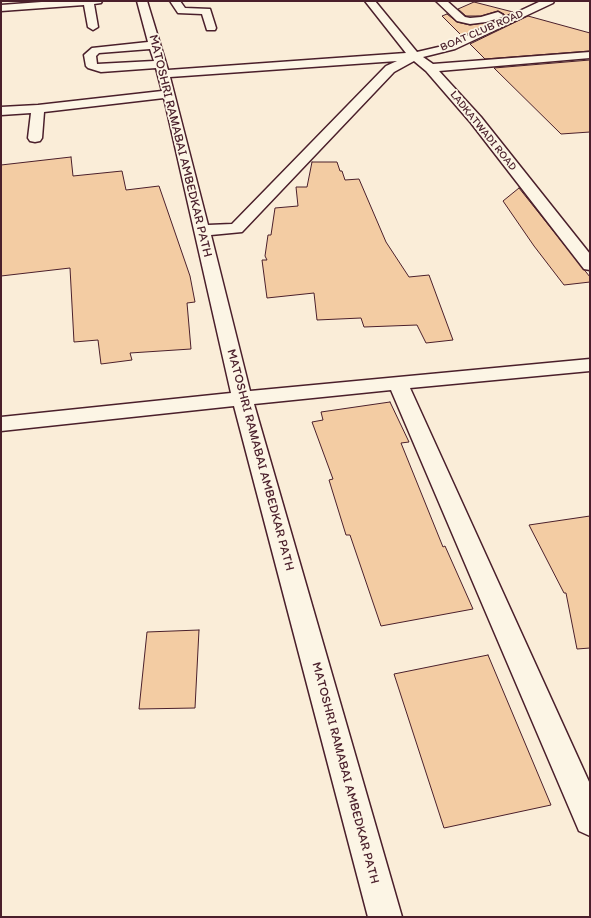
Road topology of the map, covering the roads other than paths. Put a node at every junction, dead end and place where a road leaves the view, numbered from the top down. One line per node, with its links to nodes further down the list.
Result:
1 (97, 1): 8 (street)
2 (142, 1): 16 (street, MATOSHRI RAMABAI AMBEDKAR PATH)
3 (176, 1): 12 (street)
4 (370, 1): 14 (street, LADKATWADI ROAD)
5 (441, 1): 6 (street)
6 (529, 1)
7 (549, 1): 14 (street, BOAT CLUB ROAD)
8 (89, 2): 9 (street); 11 (street)
9 (35, 3): 10 (street)
10 (1, 8)
11 (93, 27)
12 (211, 28)
13 (590, 55): 15 (street)
14 (414, 56): 15 (street, LADKATWADI ROAD); 16 (street); 20 (street)
15 (430, 68): 21 (street, LADKATWADI ROAD)
16 (162, 69): 16 (street); 17 (street); 20 (street, MATOSHRI RAMABAI AMBEDKAR PATH)
17 (38, 109): 18 (street); 19 (street)
18 (1, 111)
19 (35, 138)
20 (201, 230): 24 (street, MATOSHRI RAMABAI AMBEDKAR PATH)
21 (590, 265)
22 (590, 365): 23 (street)
23 (398, 383): 24 (street); 26 (street)
24 (242, 398): 25 (street); 27 (street, MATOSHRI RAMABAI AMBEDKAR PATH)
25 (1, 424)
26 (590, 820)
27 (385, 917)

